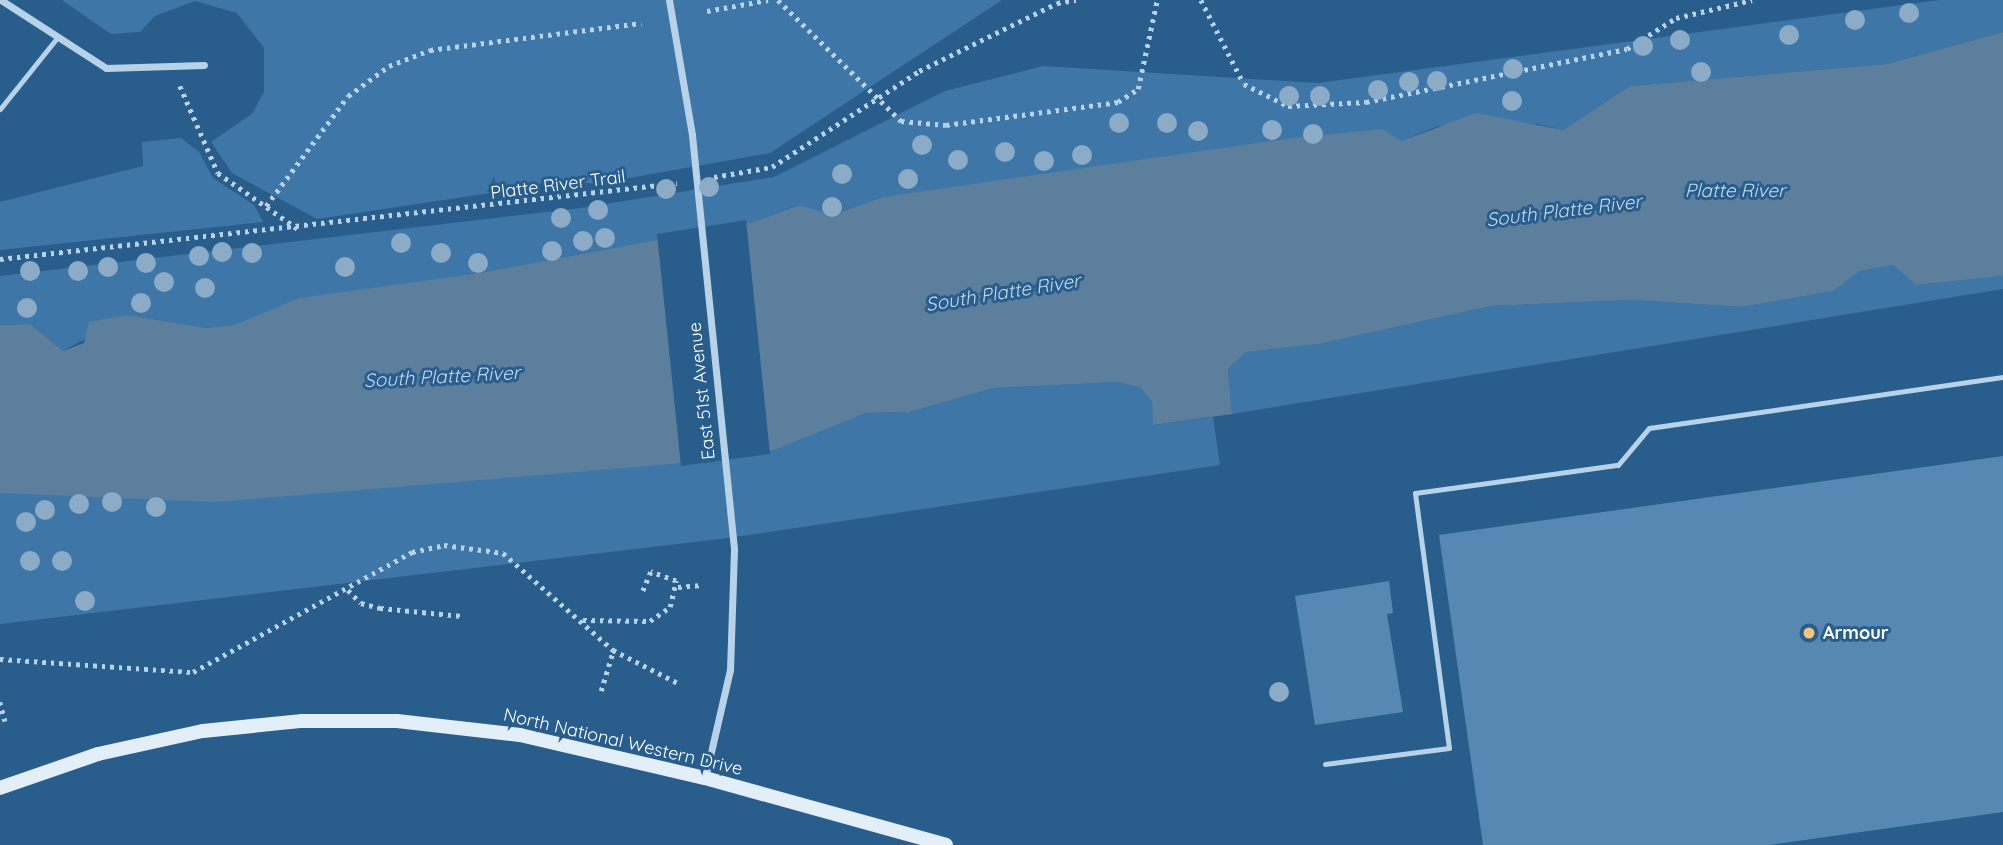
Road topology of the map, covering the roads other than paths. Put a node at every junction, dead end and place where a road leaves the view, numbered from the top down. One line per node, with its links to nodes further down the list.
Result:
1 (1, 0): 3 (street)
2 (669, 0): 8 (street, East 51st Avenue, bridge)
3 (56, 38): 4 (street); 5 (lane)
4 (204, 65)
5 (0, 109)
6 (2003, 377): 7 (lane)
7 (1325, 764)
8 (705, 778): 9 (street, North National Western Drive); 10 (street, North National Western Drive)
9 (0, 788)
10 (946, 845)

